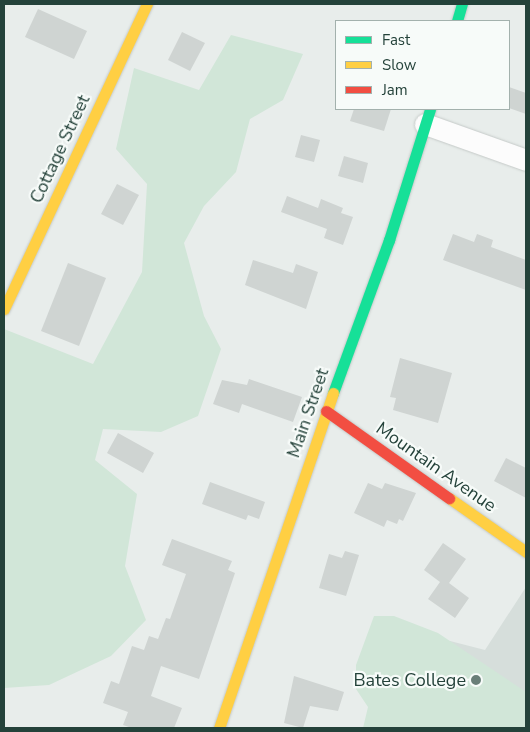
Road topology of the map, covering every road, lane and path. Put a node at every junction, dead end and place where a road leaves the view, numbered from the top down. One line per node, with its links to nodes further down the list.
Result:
1 (148, 4): 6 (main road, Cottage Street)
2 (462, 4): 3 (main road)
3 (457, 20)
4 (428, 116): 5 (street); 7 (main road, Main Street)
5 (526, 160)
6 (4, 309)
7 (326, 411): 8 (main road, Mountain Avenue); 9 (main road, Main Street)
8 (526, 552)
9 (219, 728)

